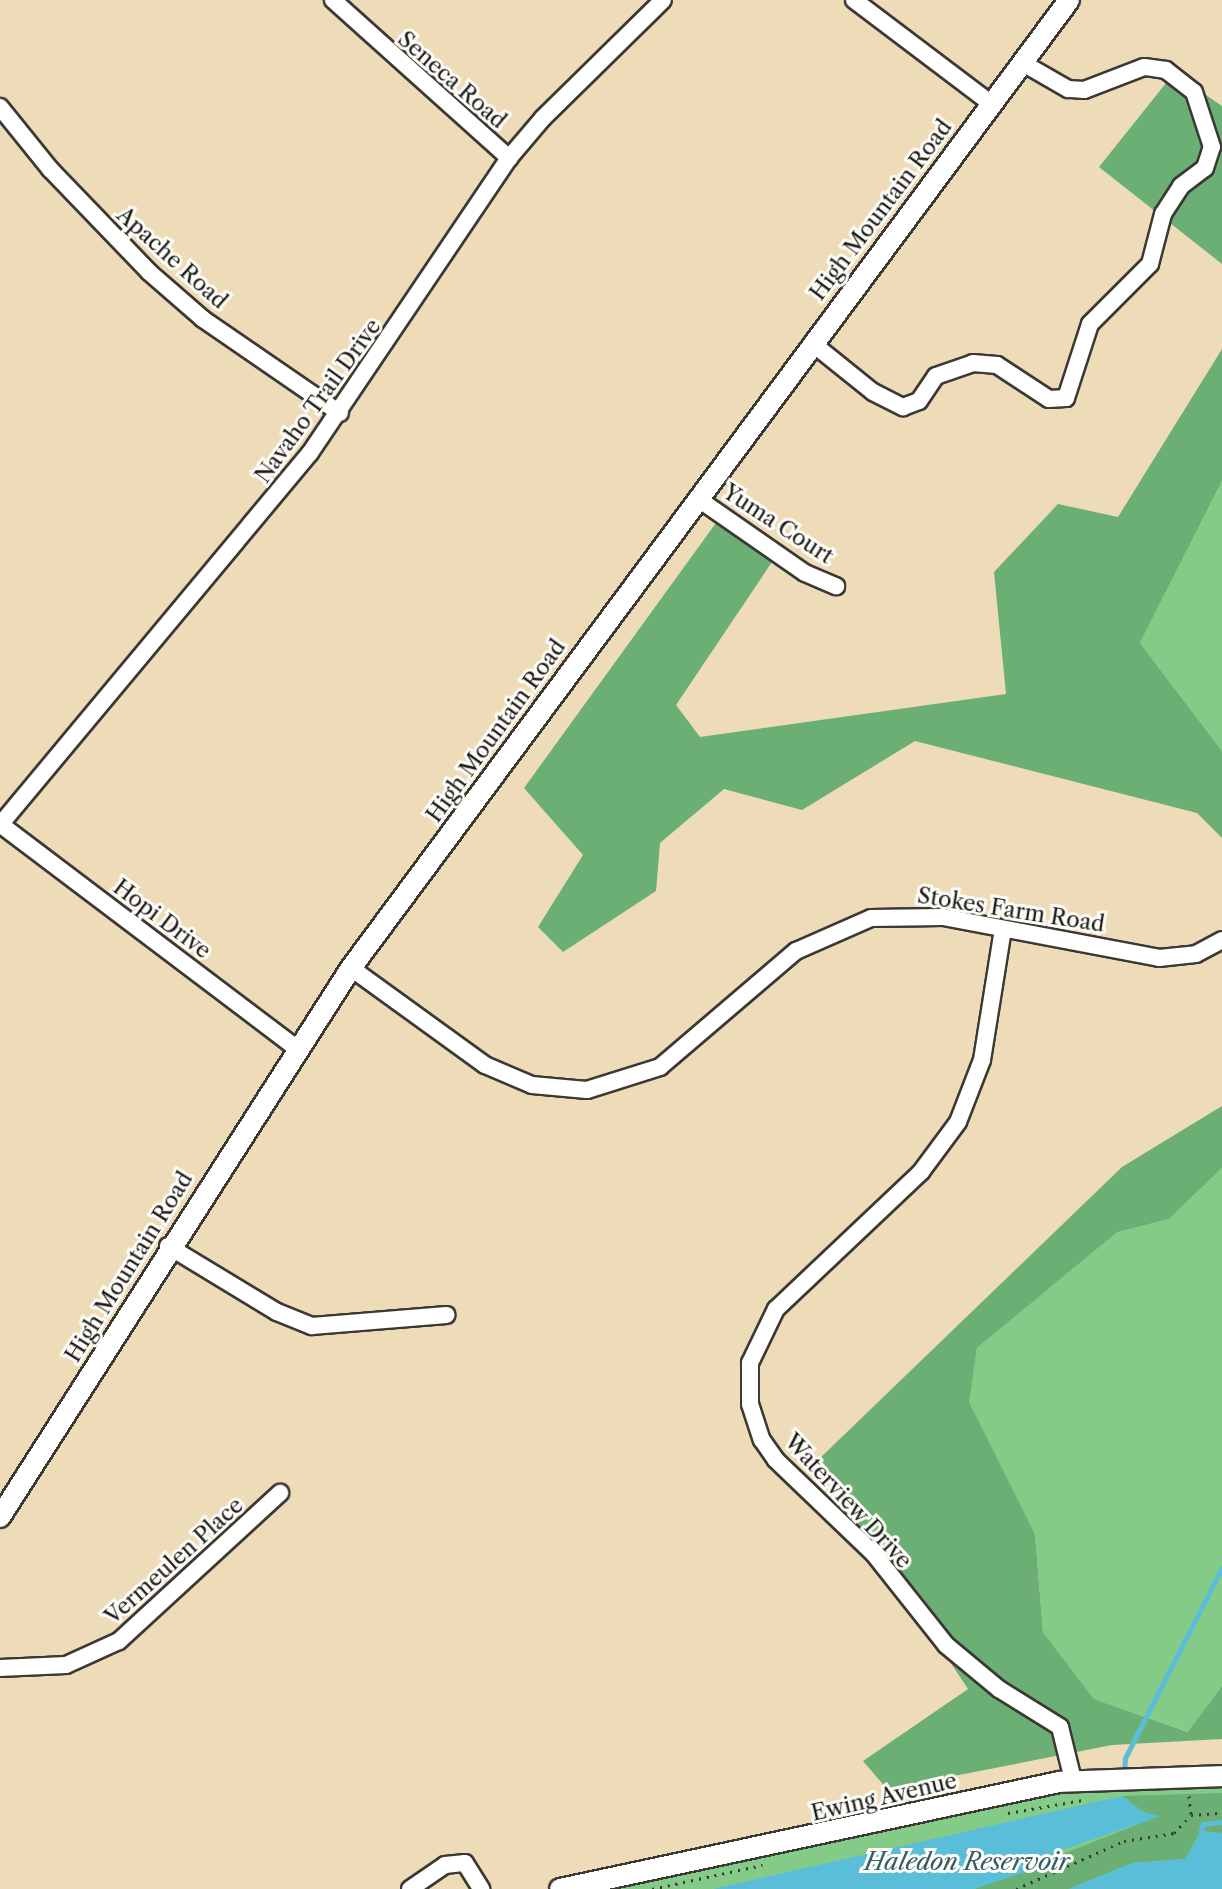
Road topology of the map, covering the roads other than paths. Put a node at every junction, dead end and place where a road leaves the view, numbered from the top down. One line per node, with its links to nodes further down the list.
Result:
1 (333, 0): 8 (street, Seneca Road)
2 (663, 0): 8 (street, Navaho Trail Drive)
3 (854, 0): 6 (street)
4 (1069, 0): 5 (main road, High Mountain Road)
5 (1021, 62): 6 (main road, High Mountain Road); 9 (street)
6 (990, 103): 9 (main road, High Mountain Road)
7 (0, 107): 10 (street, Apache Road)
8 (509, 158): 10 (street, Navaho Trail Drive)
9 (812, 343): 11 (main road, High Mountain Road)
10 (340, 413): 13 (street, Navaho Trail Drive)
11 (697, 498): 12 (street, Yuma Court); 16 (main road, High Mountain Road)
12 (836, 586)
13 (0, 824): 17 (street, Hopi Drive)
14 (1003, 929): 15 (street, Stokes Farm Road); 16 (street, Stokes Farm Road); 24 (street, Waterview Drive)
15 (1222, 940)
16 (351, 968): 17 (main road, High Mountain Road)
17 (298, 1049): 18 (main road, High Mountain Road)
18 (168, 1246): 19 (street); 21 (main road, High Mountain Road)
19 (447, 1315)
20 (280, 1493): 22 (street, Vermeulen Place)
21 (0, 1517)
22 (0, 1668)
23 (1222, 1776): 24 (main road, Ewing Avenue)
24 (1073, 1780): 27 (main road, Ewing Avenue)
25 (410, 1889): 26 (street)
26 (481, 1889)
27 (560, 1889)

